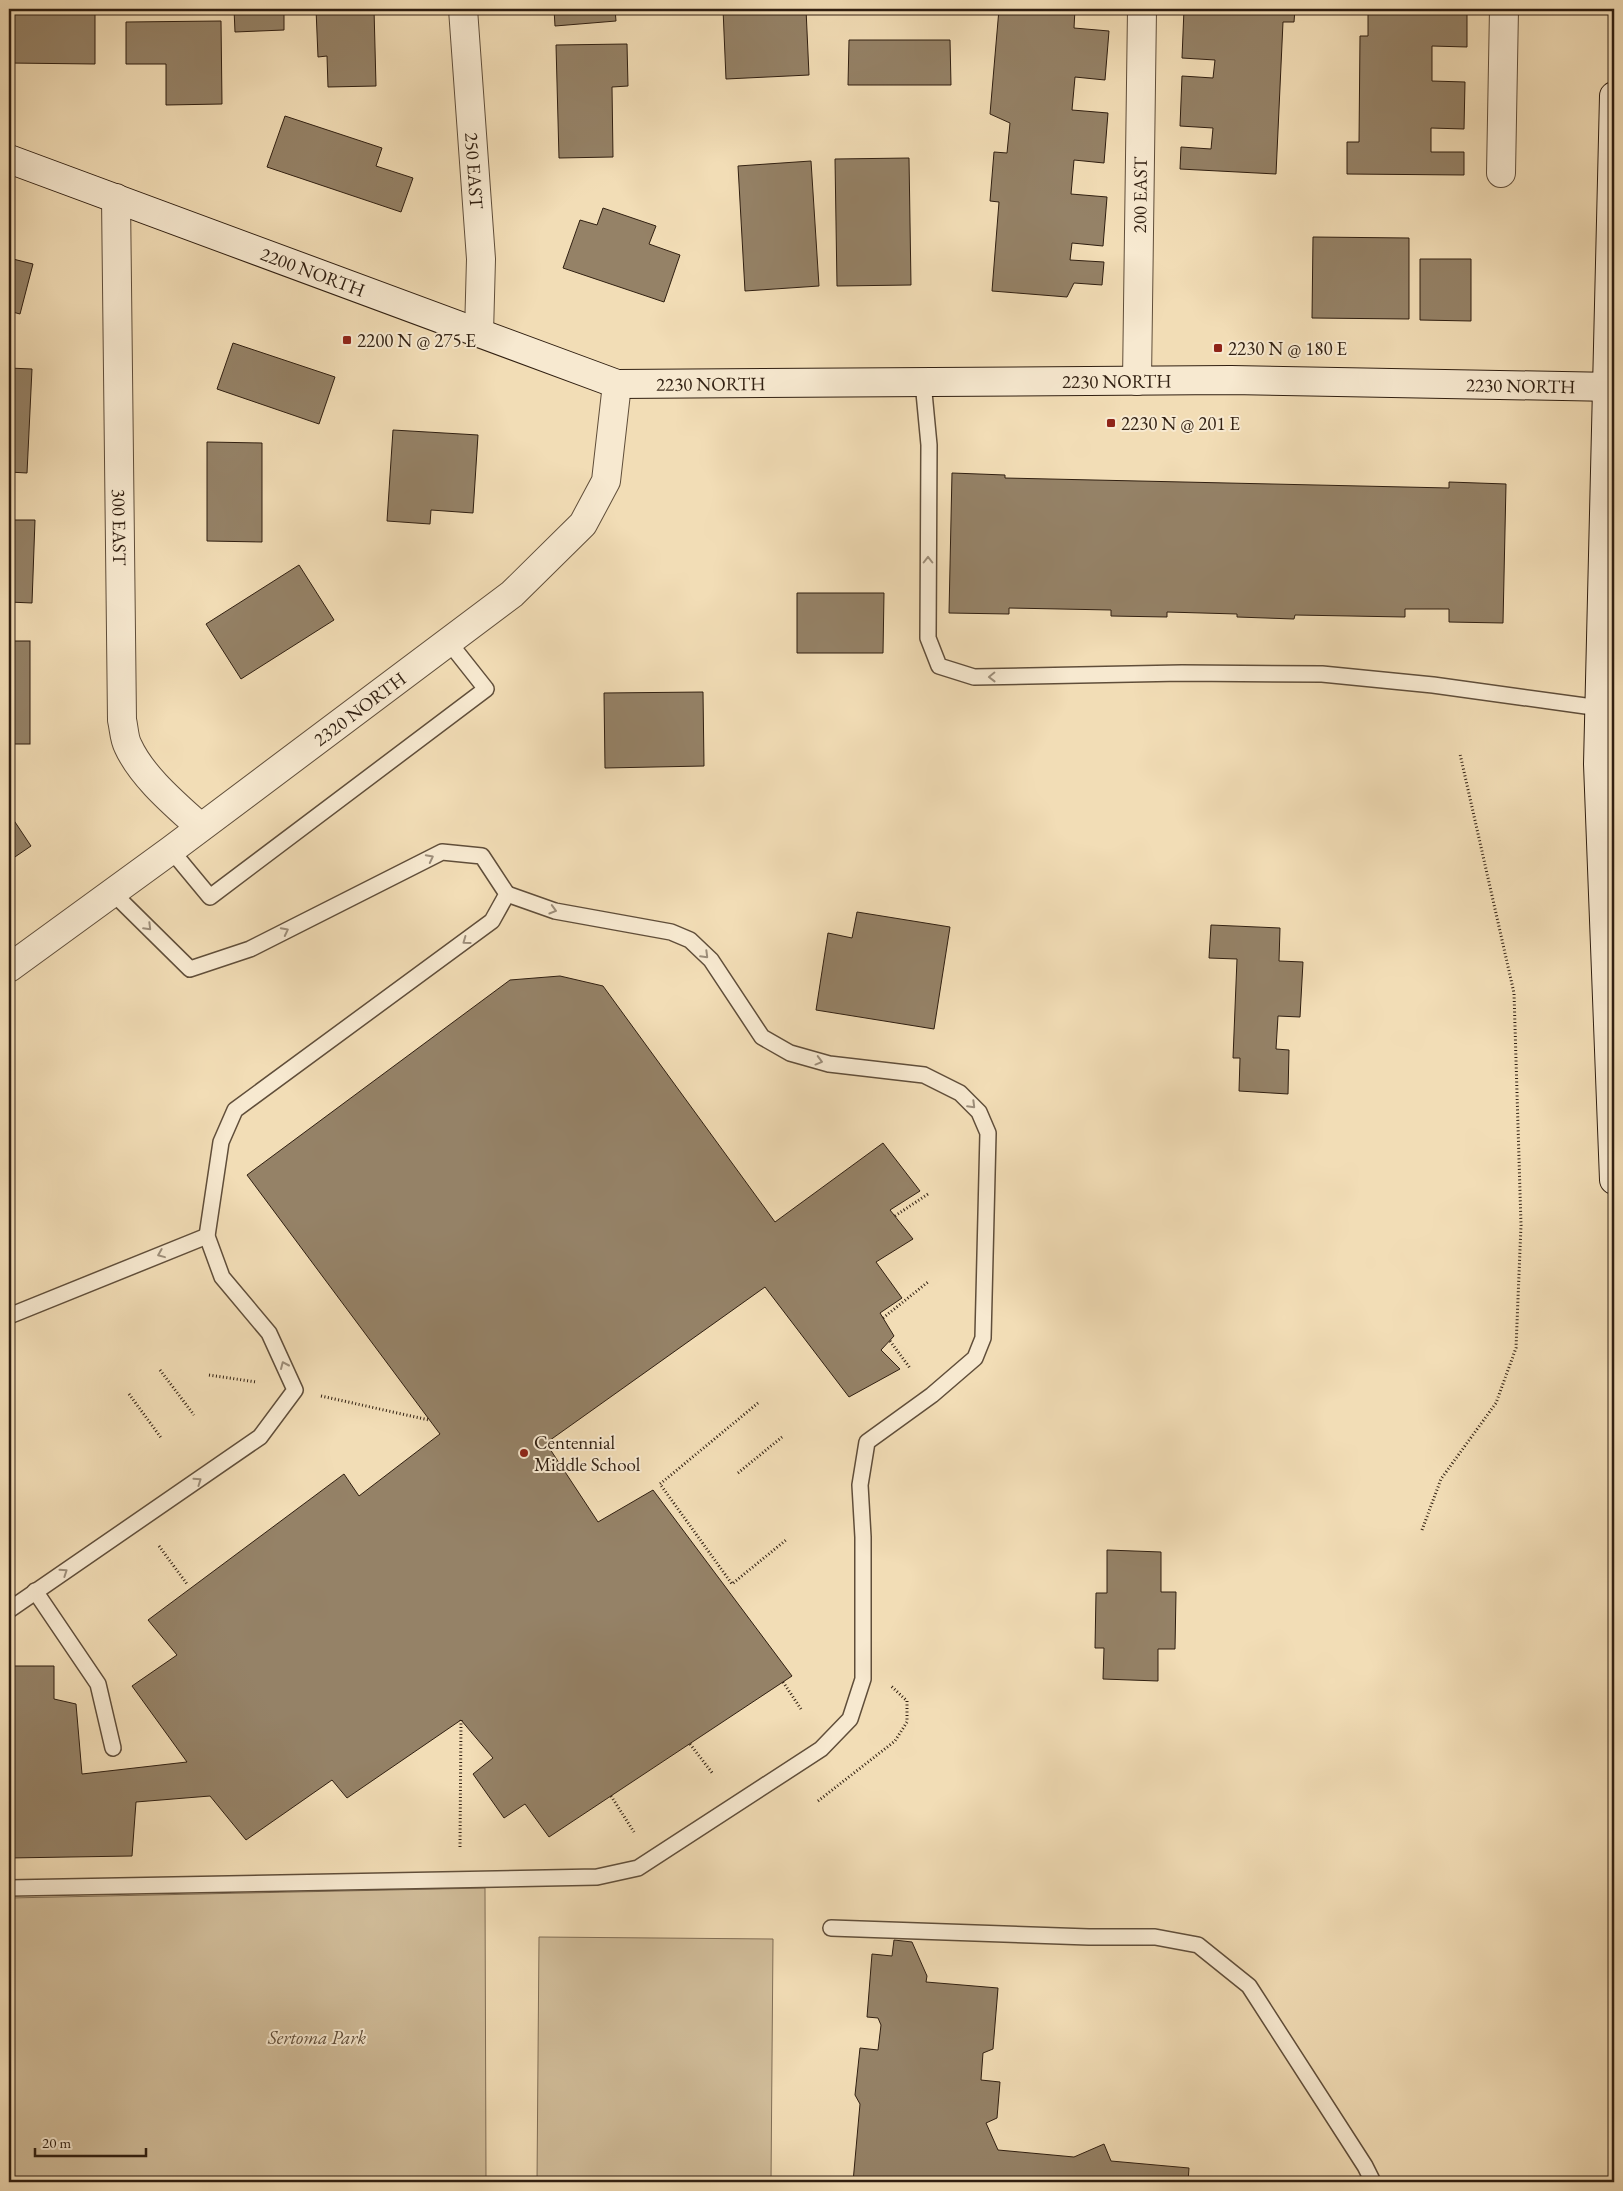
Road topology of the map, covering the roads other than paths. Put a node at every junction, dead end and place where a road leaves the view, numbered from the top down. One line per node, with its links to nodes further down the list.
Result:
1 (462, 9): 8 (main road, 250 EAST)
2 (1142, 9): 9 (main road, 200 EAST)
3 (1504, 9): 6 (main road)
4 (1614, 96): 12 (main road)
5 (9, 159): 7 (main road, 2200 NORTH)
6 (1501, 173)
7 (116, 198): 8 (main road, 2200 NORTH); 15 (main road, 300 EAST)
8 (478, 333): 11 (main road, 2200 NORTH)
9 (1137, 381): 10 (main road, 2230 NORTH); 12 (main road, 2230 NORTH)
10 (923, 382): 11 (main road, 2230 NORTH); 14 (lane, one-way to 10)
11 (617, 384): 13 (main road, 2320 NORTH)
12 (1611, 387): 14 (main road)
13 (448, 641): 15 (main road, 2320 NORTH); 16 (lane)
14 (1600, 708): 20 (main road)
15 (200, 827): 16 (main road, 2320 NORTH)
16 (171, 850): 17 (main road, 2320 NORTH)
17 (113, 893): 18 (lane, one-way to 18); 19 (main road, 2320 NORTH)
18 (507, 894): 21 (lane, one-way to 21); 26 (lane, one-way to 26)
19 (9, 968)
20 (1614, 1180)
21 (207, 1236): 22 (lane, one-way to 22); 23 (lane, one-way to 21)
22 (9, 1316)
23 (35, 1591): 24 (lane); 25 (lane)
24 (9, 1610)
25 (114, 1748)
26 (9, 1888)
27 (831, 1928): 28 (lane)
28 (1373, 2182)

